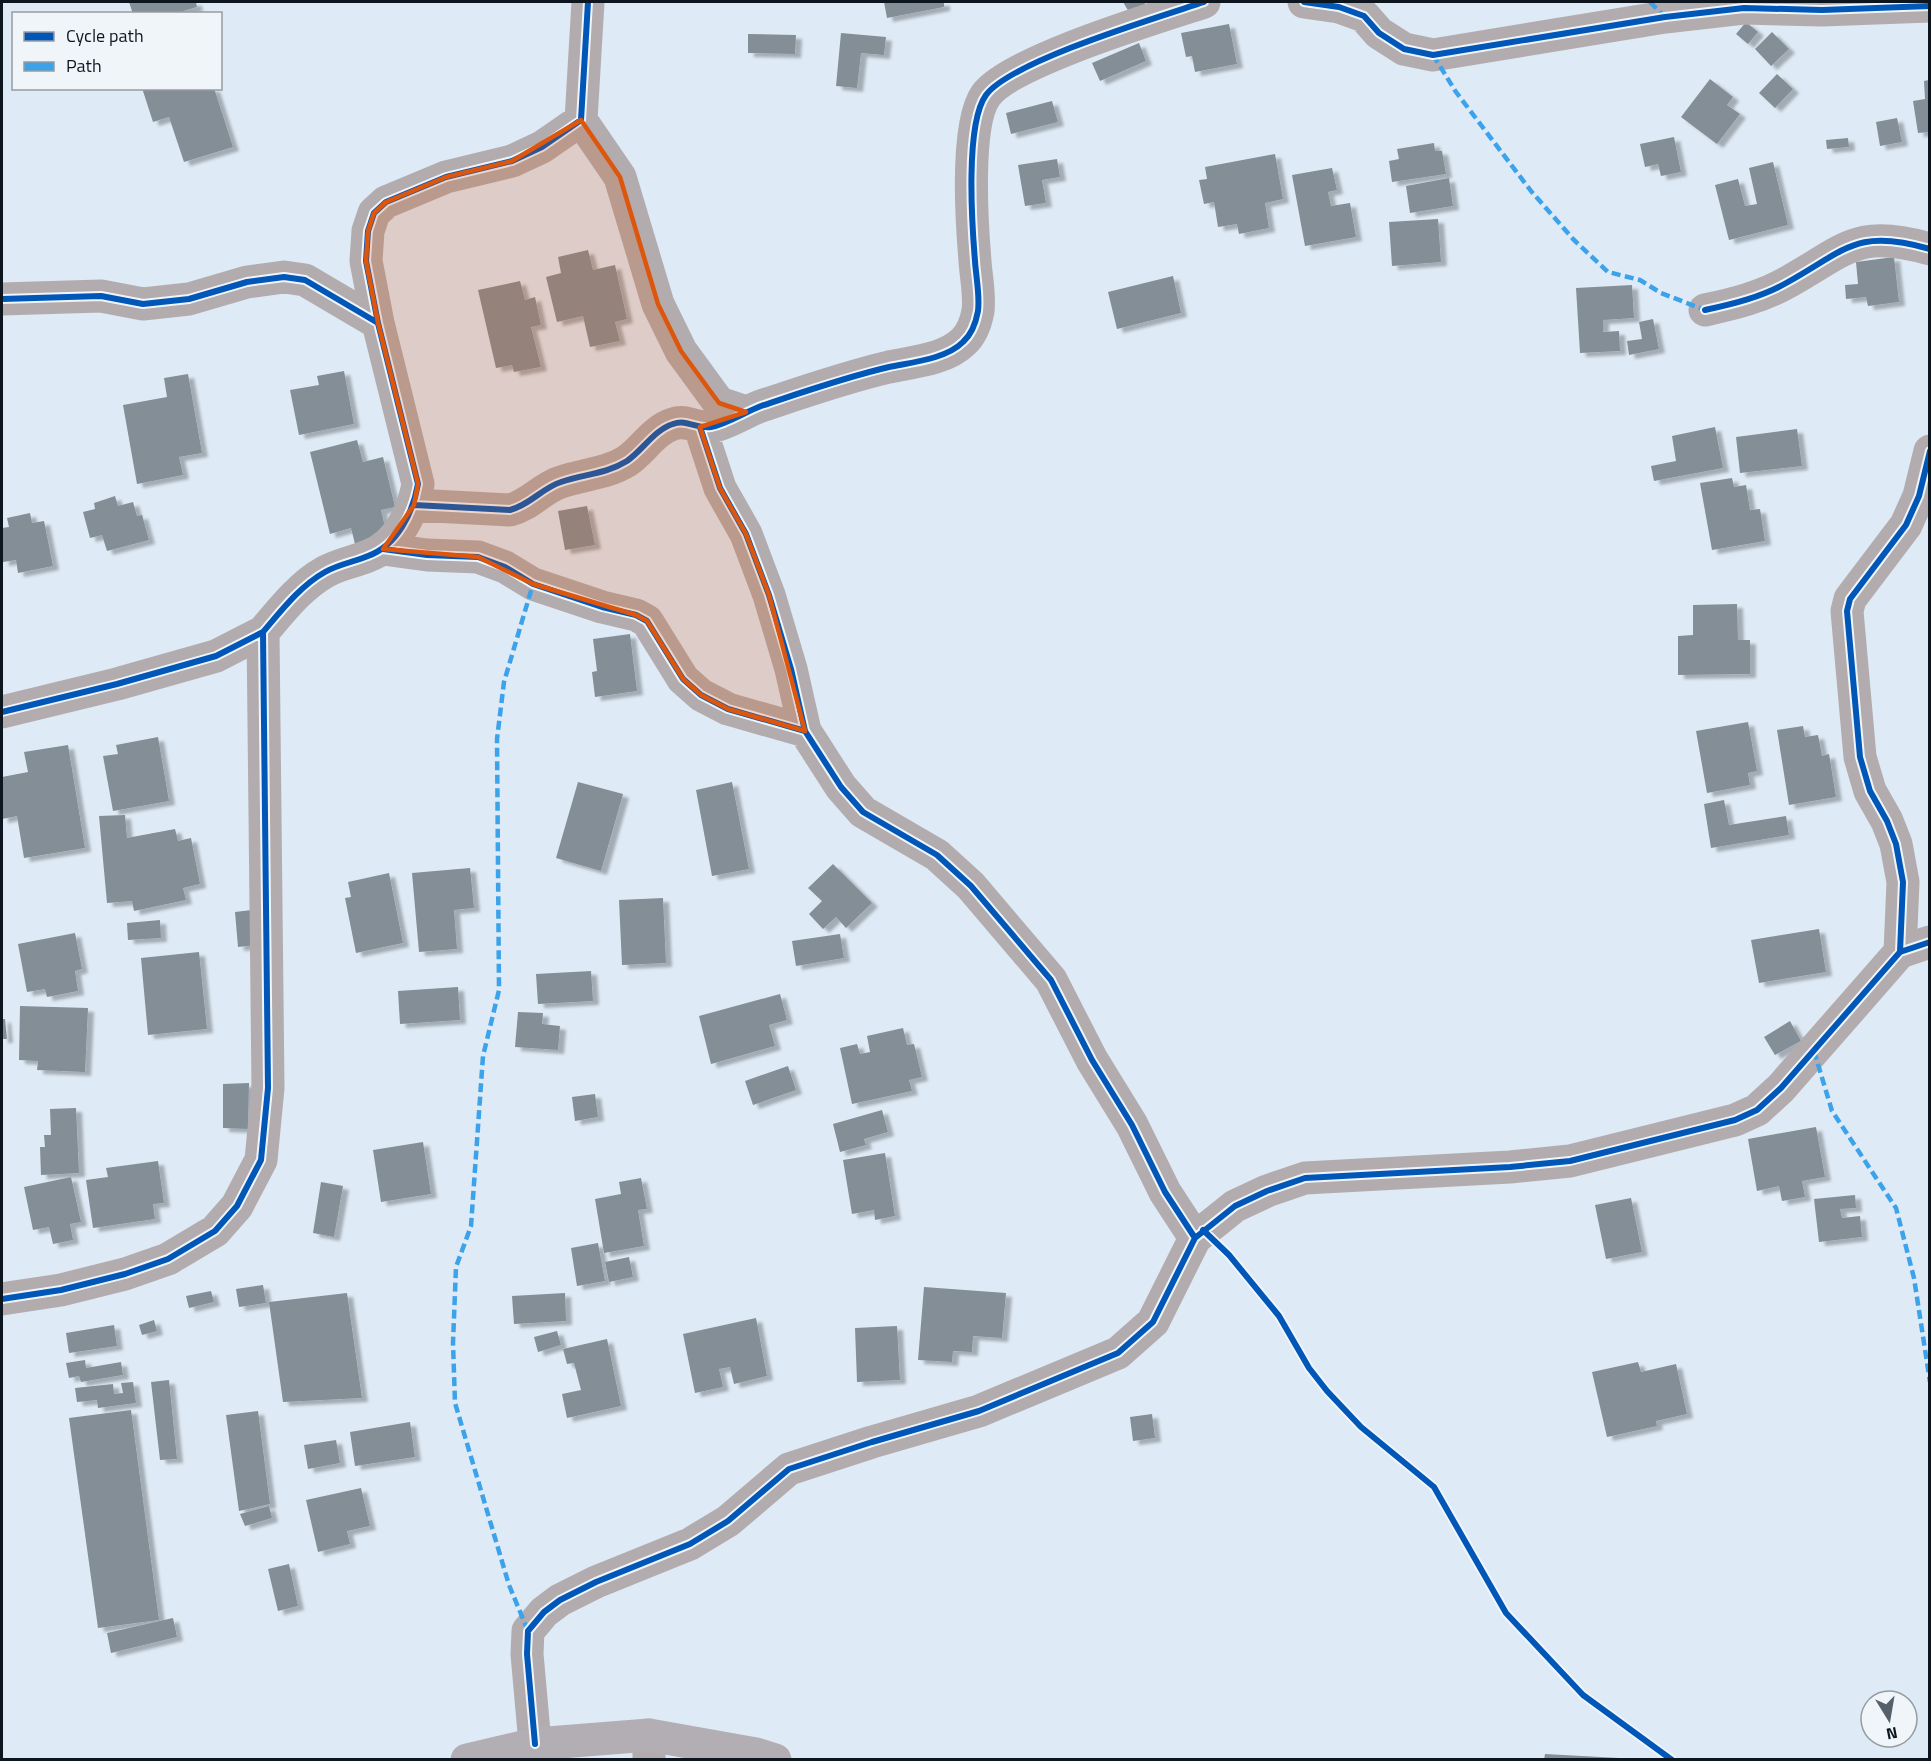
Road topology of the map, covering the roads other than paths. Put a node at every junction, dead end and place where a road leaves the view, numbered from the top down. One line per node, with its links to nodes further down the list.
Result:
1 (588, 2): 5 (street)
2 (1204, 2): 10 (street)
3 (1304, 2): 4 (street)
4 (1929, 6)
5 (580, 120): 9 (street); 10 (street)
6 (1929, 249): 8 (street)
7 (2, 299): 9 (street)
8 (1704, 310)
9 (378, 323): 13 (street)
10 (746, 412): 11 (street)
11 (699, 428): 13 (street); 18 (street)
12 (1929, 451): 19 (street)
13 (422, 506): 14 (street); 15 (street)
14 (383, 549): 15 (street); 16 (street)
15 (458, 556): 18 (street)
16 (263, 632): 17 (street); 21 (street)
17 (2, 712)
18 (805, 731): 20 (street)
19 (1915, 947): 20 (street)
20 (1195, 1238): 22 (street)
21 (2, 1299)
22 (535, 1744): 23 (main road); 24 (main road)
23 (649, 1747): 25 (main road)
24 (467, 1760)
25 (775, 1760)

